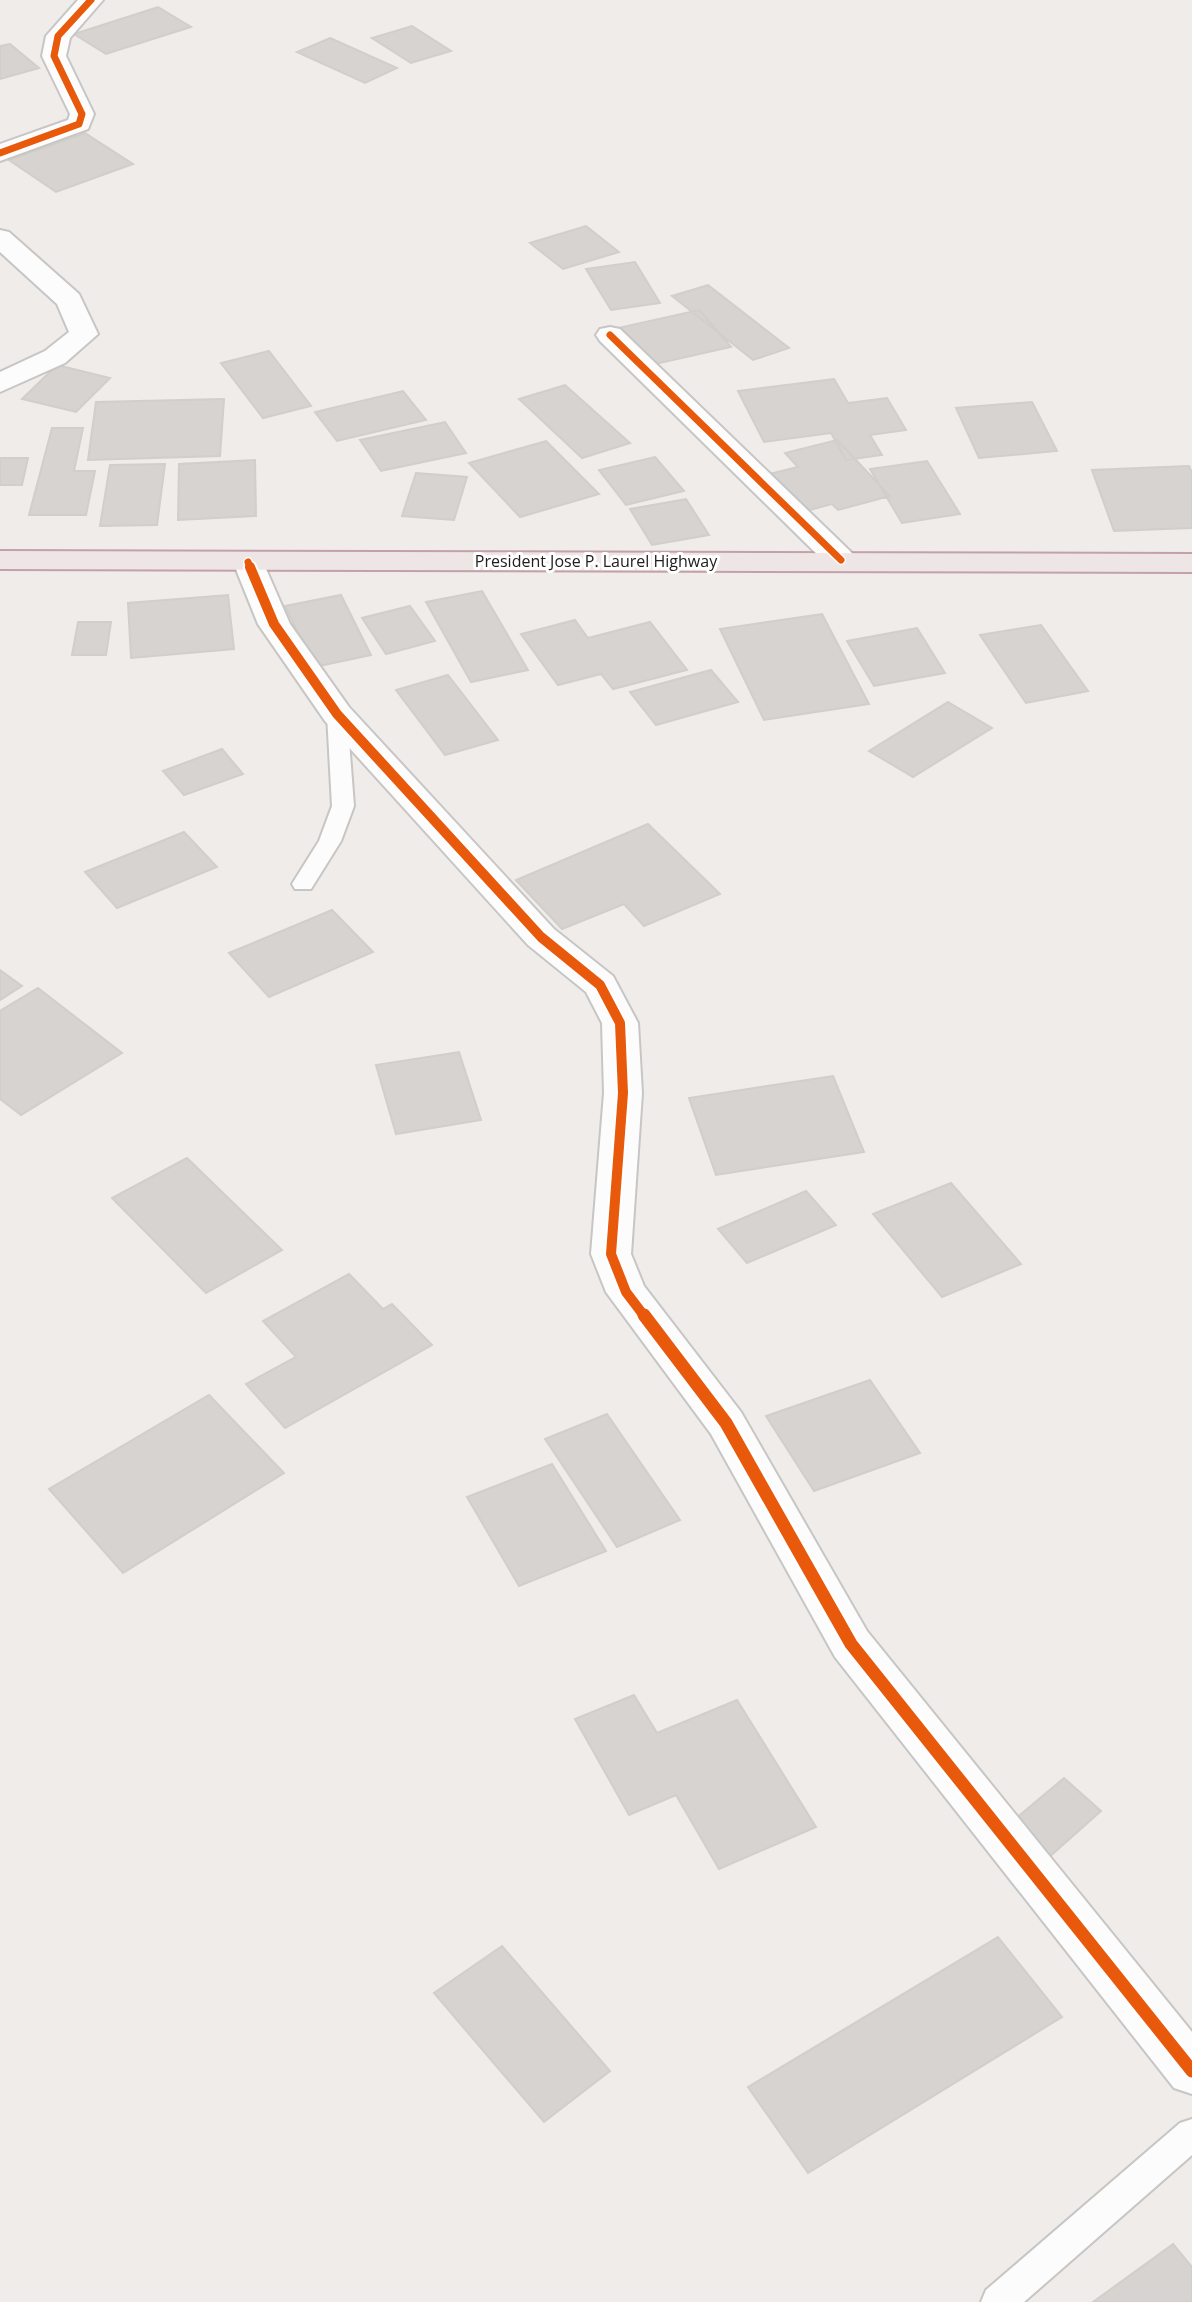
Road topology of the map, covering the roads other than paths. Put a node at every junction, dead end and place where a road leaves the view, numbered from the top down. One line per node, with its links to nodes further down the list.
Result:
1 (91, 0): 2 (street)
2 (0, 153)
3 (0, 238): 5 (street)
4 (610, 335): 7 (street)
5 (0, 383)
6 (0, 560): 8 (highway, President Jose P. Laurel Highway)
7 (841, 560): 8 (highway, President Jose P. Laurel Highway); 9 (highway, President Jose P. Laurel Highway)
8 (248, 562): 10 (street)
9 (1192, 563)
10 (337, 714): 11 (lane); 12 (street)
11 (303, 884)
12 (1192, 2071)
13 (1192, 2134): 14 (lane)
14 (998, 2302)

